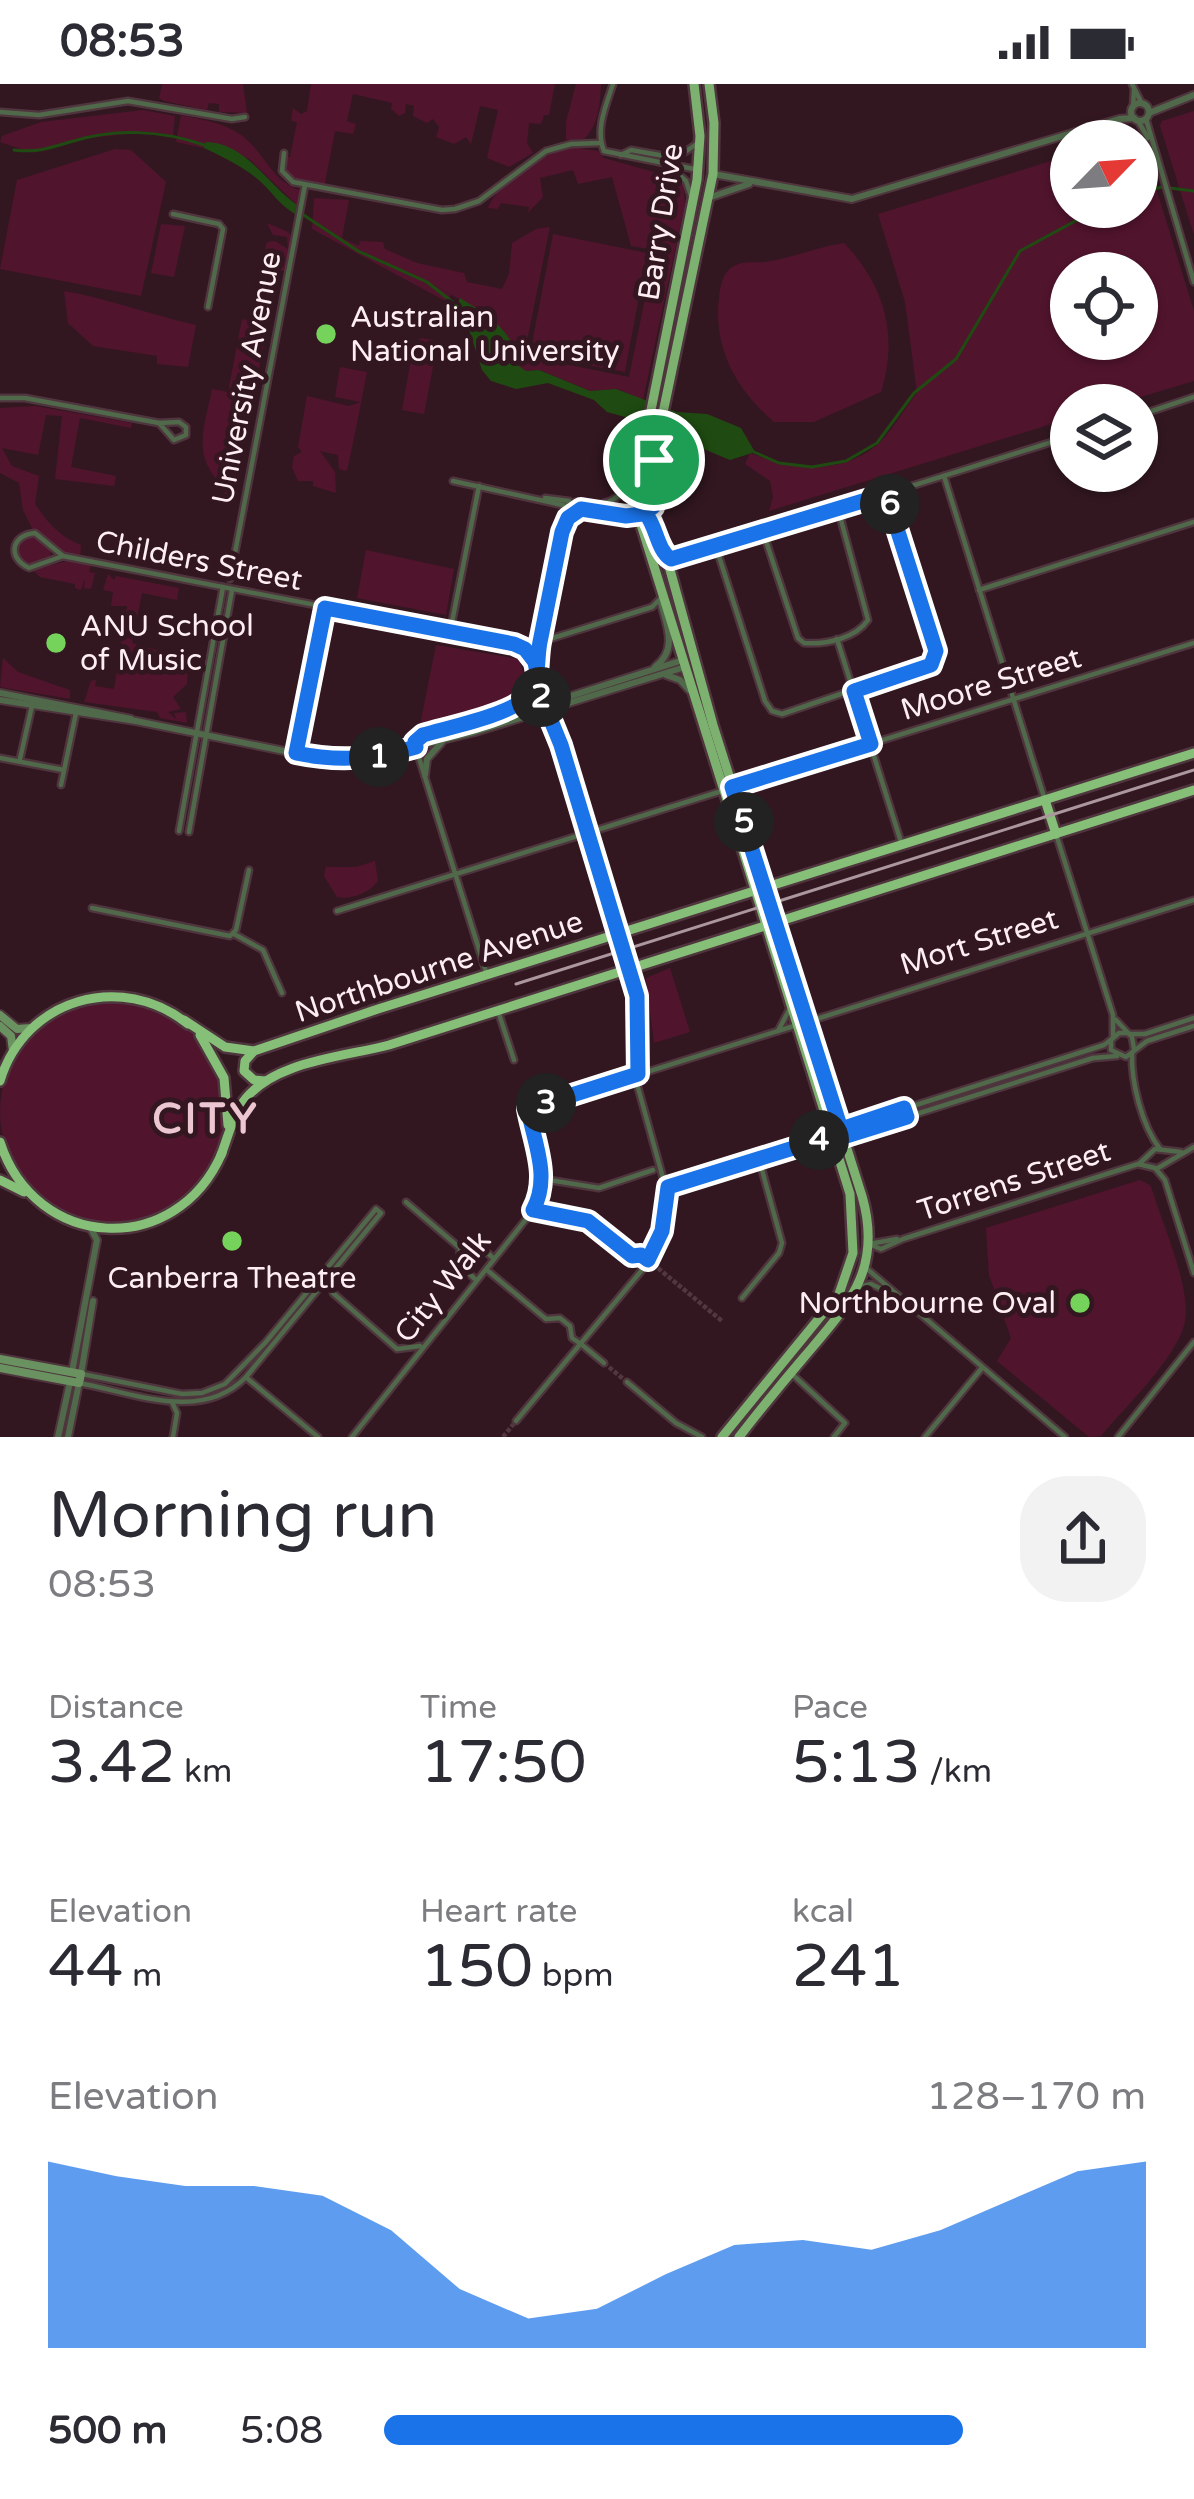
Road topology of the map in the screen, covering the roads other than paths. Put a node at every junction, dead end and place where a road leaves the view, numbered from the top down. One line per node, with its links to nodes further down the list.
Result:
1 (613, 84): 10 (street)
2 (694, 84): 9 (main road, Barry Drive)
3 (709, 84): 15 (main road, Barry Drive)
4 (1133, 87): 7 (street)
5 (1194, 95): 7 (street)
6 (0, 112): 8 (street)
7 (1140, 112): 16 (street); 21 (street)
8 (244, 117)
9 (700, 141): 12 (street); 14 (main road, Barry Drive)
10 (600, 142): 12 (street); 17 (street)
11 (284, 153): 17 (street)
12 (621, 155): 13 (street)
13 (662, 164): 14 (street); 19 (street)
14 (698, 170): 15 (main road); 19 (main road, Barry Drive)
15 (713, 174): 16 (street); 18 (main road, Barry Drive)
16 (752, 183): 18 (street)
17 (305, 184): 48 (street, University Avenue)
18 (709, 201): 38 (main road, Barry Drive)
19 (692, 208): 27 (main road, Barry Drive)
20 (173, 214): 22 (street)
21 (1194, 282)
22 (208, 308)
23 (1194, 397): 25 (street)
24 (0, 398): 26 (street)
25 (1158, 409)
26 (159, 423)
27 (647, 428): 36 (street); 38 (main road, Barry Drive)
28 (1050, 443): 29 (street)
29 (944, 476): 32 (street); 51 (street)
30 (453, 481): 31 (street)
31 (479, 486): 33 (street); 54 (street)
32 (886, 494): 37 (street); 64 (street)
33 (533, 497): 34 (street); 35 (street)
34 (578, 502): 35 (street); 36 (street)
35 (567, 506): 36 (street); 40 (street)
36 (591, 507): 38 (street); 40 (street)
37 (838, 509): 41 (street); 55 (street)
38 (643, 511): 43 (main road, Barry Drive); 46 (main road, Barry Drive)
39 (1194, 522): 51 (street)
40 (562, 532): 56 (street)
41 (763, 532): 42 (street); 55 (street)
42 (716, 547): 45 (street); 64 (street)
43 (662, 550): 45 (street); 47 (main road, Barry Drive)
44 (63, 556): 44 (street); 49 (street, Childers Street)
45 (683, 558): 47 (street)
46 (656, 574): 52 (street); 60 (main road, Barry Drive)
47 (669, 578): 60 (main road, Barry Drive)
48 (230, 579)
49 (223, 587): 50 (street, Childers Street); 72 (street)
50 (232, 589): 53 (street, Childers Street); 73 (street)
51 (979, 590): 68 (street)
52 (660, 598): 56 (street); 62 (street)
53 (325, 608): 54 (street, Childers Street); 77 (street)
54 (450, 632): 58 (street, Childers Street)
55 (837, 638): 64 (street)
56 (540, 642): 59 (street)
57 (1194, 643): 68 (street, Moore Street)
58 (514, 644): 59 (street, Childers Street); 61 (street)
59 (538, 652): 61 (street); 65 (street)
60 (690, 662): 62 (street); 63 (street); 67 (main road, Barry Drive); 84 (main road, Barry Drive)
61 (536, 670): 70 (street); 76 (street)
62 (647, 672): 65 (street)
63 (661, 675): 67 (street); 70 (street)
64 (854, 691): 75 (street)
65 (569, 695): 70 (street)
66 (0, 696): 69 (street); 71 (street)
67 (694, 698): 84 (main road, Barry Drive)
68 (1013, 699): 75 (street, Moore Street); 86 (street)
69 (32, 706): 71 (street); 80 (street)
70 (545, 706): 74 (street); 76 (street); 89 (street)
71 (76, 710): 72 (street); 81 (street)
72 (196, 734): 73 (street); 87 (street)
73 (206, 736): 77 (street); 88 (street)
74 (451, 738): 76 (street); 82 (street)
75 (871, 744): 84 (street, Moore Street); 91 (street)
76 (416, 747): 77 (street); 82 (street)
77 (296, 753)
78 (1194, 753): 86 (highway, Northbourne Avenue)
79 (0, 758): 80 (street)
80 (20, 760): 81 (street)
81 (64, 770): 83 (street)
82 (424, 775): 93 (street)
83 (62, 785)
84 (727, 789): 89 (street, Moore Street); 94 (main road, Barry Drive)
85 (1194, 790): 90 (highway, Northbourne Avenue)
86 (1045, 800): 90 (highway); 91 (highway, Northbourne Avenue)
87 (178, 831)
88 (189, 832)
89 (588, 832): 93 (street, Moore Street); 100 (street)
90 (1055, 835): 98 (highway, Northbourne Avenue); 101 (street)
91 (902, 845): 94 (highway, Northbourne Avenue)
92 (249, 870): 99 (street)
93 (455, 873): 97 (street, Moore Street); 103 (street)
94 (760, 890): 98 (main road, Barry Drive); 100 (highway, Northbourne Avenue)
95 (1194, 900): 101 (street, Mort Street)
96 (92, 908): 99 (street)
97 (337, 911)
98 (771, 924): 102 (highway, Northbourne Avenue); 105 (main road); 110 (main road)
99 (234, 934): 104 (street)
100 (618, 934): 102 (street); 103 (highway, Northbourne Avenue)
101 (1087, 934): 108 (street); 110 (street, Mort Street)
102 (628, 969): 106 (highway, Northbourne Avenue); 125 (street)
103 (487, 975): 118 (highway, Northbourne Avenue)
104 (282, 993)
105 (790, 1003): 110 (main road); 114 (street)
106 (498, 1010): 122 (street); 127 (highway, Northbourne Avenue)
107 (0, 1015): 113 (main road)
108 (1113, 1015): 115 (street); 116 (street)
109 (184, 1020): 113 (highway); 118 (highway); 138 (highway)
110 (802, 1023): 114 (street, Mort Street); 131 (main road)
111 (1190, 1023): 115 (street); 119 (street)
112 (0, 1027): 117 (main road)
113 (31, 1028): 117 (highway)
114 (778, 1031): 125 (street, Mort Street)
115 (1128, 1034): 116 (street); 119 (street)
116 (1112, 1038): 120 (street); 121 (street)
117 (13, 1051): 126 (highway)
118 (254, 1051): 127 (highway)
119 (1132, 1052): 120 (street); 124 (street)
120 (1118, 1056): 123 (street); 124 (street)
121 (1061, 1058): 123 (street); 128 (street)
122 (514, 1060)
123 (1064, 1067): 130 (street)
124 (1132, 1073): 132 (street)
125 (638, 1074): 129 (street, Mort Street); 147 (street)
126 (1, 1077)
127 (266, 1081): 138 (highway)
128 (904, 1108): 130 (street); 131 (street)
129 (528, 1109): 144 (street, City Walk)
130 (907, 1117): 131 (street)
131 (839, 1134): 139 (street); 151 (main road); 153 (main road)
132 (1152, 1138): 135 (street); 137 (street)
133 (0, 1142): 148 (highway)
134 (1194, 1148): 136 (street)
135 (1162, 1149): 136 (street); 137 (street); 140 (street)
136 (1181, 1152): 140 (street)
137 (1150, 1153): 141 (street, Torrens Street); 142 (street)
138 (221, 1155): 152 (highway)
139 (759, 1159): 147 (street); 168 (street)
140 (1167, 1163): 142 (street); 146 (street)
141 (1138, 1165): 142 (street, Torrens Street); 153 (street, Torrens Street)
142 (1154, 1167): 146 (street)
143 (653, 1170): 144 (street)
144 (541, 1179): 150 (street, City Walk)
145 (0, 1180): 148 (highway)
146 (1165, 1180): 161 (street)
147 (668, 1187): 157 (street)
148 (33, 1198): 152 (highway)
149 (406, 1202): 154 (street)
150 (533, 1210): 156 (street, City Walk); 157 (street)
151 (855, 1225): 153 (main road); 155 (main road)
152 (90, 1227): 183 (street)
153 (869, 1244): 155 (main road); 158 (main road)
154 (460, 1248): 156 (street); 163 (street)
155 (853, 1253): 181 (main road)
156 (494, 1258): 159 (street, City Walk)
157 (650, 1262): 171 (street)
158 (866, 1268): 164 (main road); 167 (street)
159 (485, 1269): 163 (street, City Walk); 171 (street)
160 (335, 1271): 162 (street); 162 (street); 169 (street)
161 (1194, 1272)
162 (322, 1275): 165 (street)
163 (476, 1280): 172 (street, City Walk)
164 (858, 1287): 167 (street); 181 (main road)
165 (310, 1288): 169 (street); 180 (street)
166 (333, 1293): 174 (street)
167 (891, 1293): 178 (street)
168 (742, 1298)
169 (310, 1300): 182 (street)
170 (93, 1301): 183 (street)
171 (581, 1344): 176 (street); 186 (street)
172 (423, 1346): 174 (street); 177 (street, City Walk)
173 (1193, 1347): 200 (street)
174 (397, 1349): 177 (street)
175 (0, 1359): 183 (main road)
176 (604, 1363)
177 (405, 1367): 192 (street, City Walk)
178 (982, 1368): 198 (street); 199 (street)
179 (0, 1369): 183 (main road)
180 (240, 1371): 182 (street); 183 (street)
181 (786, 1372): 195 (main road); 196 (main road); 197 (street)
182 (246, 1377): 185 (street); 191 (street)
183 (75, 1378): 185 (street); 188 (street); 189 (street)
184 (627, 1382): 187 (street)
185 (172, 1402): 190 (street)
186 (516, 1421)
187 (686, 1427): 193 (street); 194 (street)
188 (58, 1437)
189 (68, 1437)
190 (173, 1437)
191 (318, 1437)
192 (352, 1437)
193 (693, 1437)
194 (702, 1437)
195 (722, 1437)
196 (739, 1437)
197 (834, 1437)
198 (926, 1437)
199 (1065, 1437)
200 (1118, 1437)

